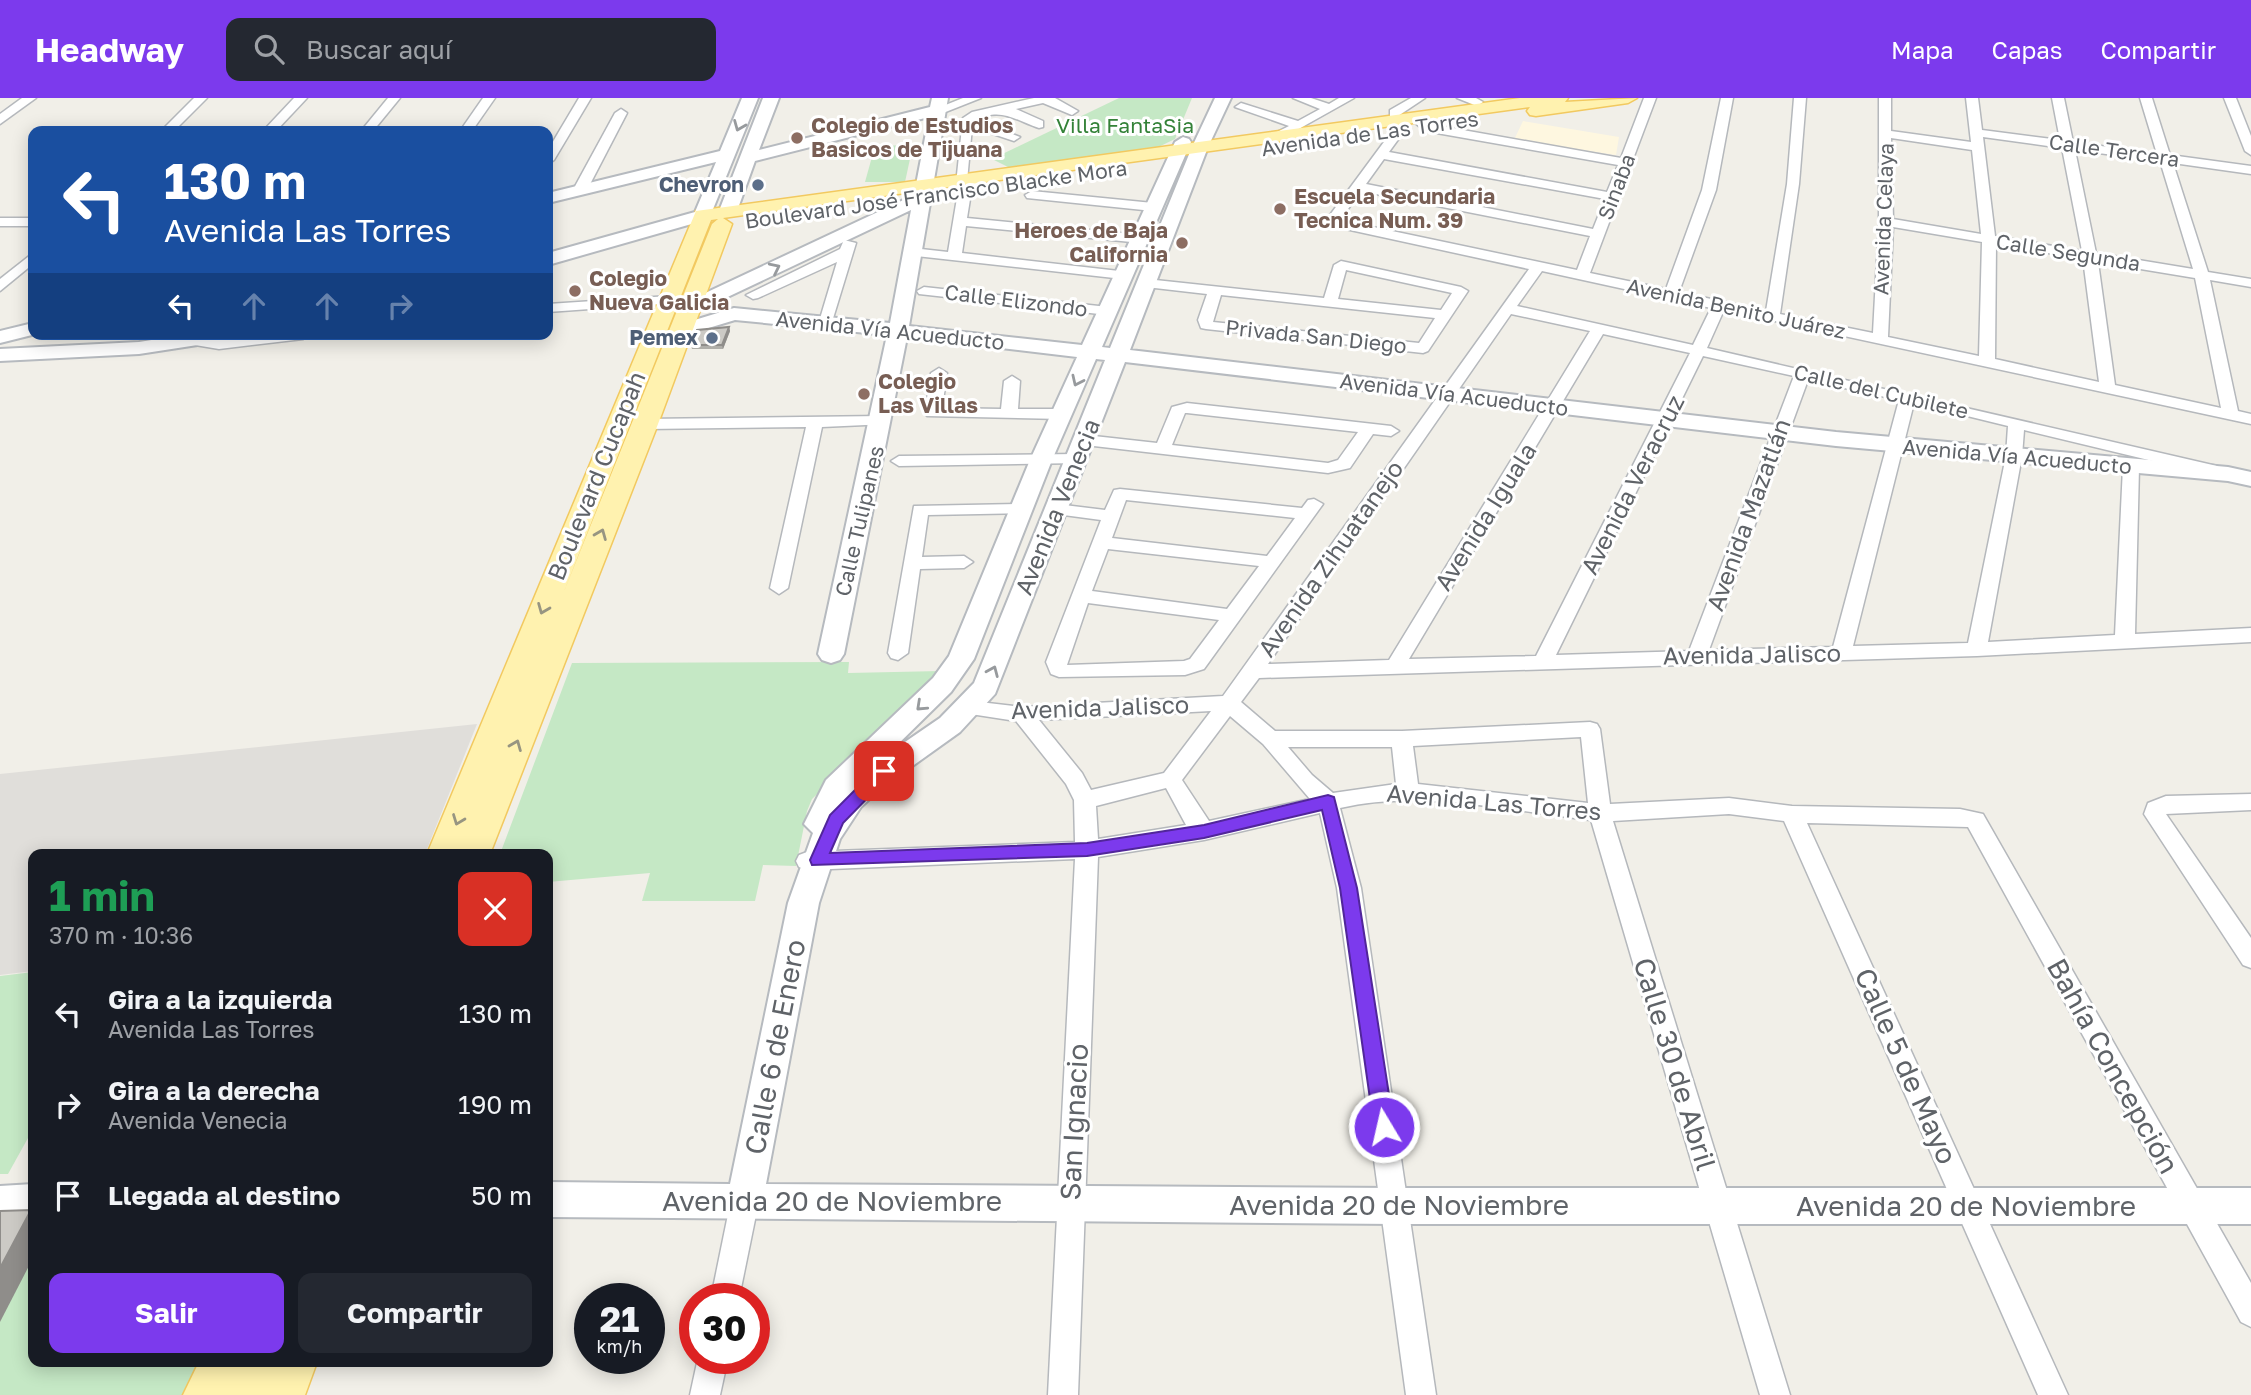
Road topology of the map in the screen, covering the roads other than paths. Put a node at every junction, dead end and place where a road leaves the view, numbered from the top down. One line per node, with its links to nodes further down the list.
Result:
1 (30, 98): 33 (street)
2 (201, 98): 40 (street)
3 (301, 98): 41 (street)
4 (394, 98): 42 (street)
5 (489, 98): 43 (street)
6 (585, 98): 50 (street)
7 (750, 98): 52 (main road, Boulevard Cucapah, one-way to 52)
8 (771, 98): 51 (main road, Boulevard Cucapah)
9 (975, 98): 27 (street)
10 (1223, 98): 53 (main road, Avenida Venecia)
11 (1298, 98): 30 (street)
12 (1348, 98): 30 (street)
13 (1419, 98): 35 (street)
14 (1462, 98): 26 (street)
15 (1559, 98): 36 (main road, Avenida de Las Torres)
16 (1628, 98): 36 (main road, Avenida de Las Torres)
17 (1650, 98): 56 (street, Sinaba)
18 (1727, 98): 92 (street)
19 (1800, 98): 103 (street)
20 (1885, 98): 44 (street, Avenida Celaya)
21 (1972, 98): 47 (street)
22 (2058, 98): 48 (street)
23 (2146, 98): 55 (street)
24 (2230, 98): 49 (street)
25 (1046, 99): 29 (street); 31 (street)
26 (1477, 102)
27 (943, 103): 51 (main road); 61 (main road, Calle Tulipanes)
28 (1241, 107): 39 (street)
29 (1003, 108): 34 (street); 37 (street)
30 (1330, 108): 39 (street)
31 (1072, 111)
32 (621, 113): 60 (street)
33 (0, 120)
34 (967, 121): 46 (street); 58 (street)
35 (1397, 122): 36 (main road, Avenida de Las Torres); 53 (main road, Avenida de Las Torres); 54 (street, Avenida Benito Juárez)
36 (1420, 122): 45 (main road, Avenida de Las Torres); 56 (street)
37 (1039, 124)
38 (1190, 125): 53 (main road, Avenida Venecia)
39 (1300, 125): 45 (street)
40 (172, 126)
41 (274, 126)
42 (371, 126)
43 (469, 126)
44 (1887, 134): 47 (street, Calle Tercera); 70 (street, Avenida Celaya)
45 (1279, 136): 53 (main road, Avenida de Las Torres)
46 (1014, 137)
47 (1978, 140): 48 (street, Calle Tercera); 74 (street)
48 (2068, 145): 55 (street, Calle Tercera); 79 (street)
49 (2251, 151)
50 (553, 152)
51 (750, 152): 66 (main road, Boulevard Cucapah)
52 (728, 154): 60 (main road); 66 (main road, Boulevard Cucapah)
53 (1187, 155): 58 (main road, Boulevard José Francisco Blacke Mora); 65 (main road, Avenida Venecia); 75 (main road, Avenida Venecia)
54 (1382, 155): 59 (street, Avenida Benito Juárez); 64 (street)
55 (2165, 159): 57 (street, Calle Tercera); 85 (street)
56 (1626, 163): 64 (street, Sinaba)
57 (2251, 170)
58 (969, 184): 61 (main road, Boulevard José Francisco Blacke Mora); 67 (street)
59 (1357, 186): 72 (street); 82 (street, Avenida Benito Juárez)
60 (580, 190): 63 (main road)
61 (923, 192): 66 (main road, Boulevard José Francisco Blacke Mora); 71 (main road); 77 (main road, Calle Tulipanes)
62 (1032, 195): 65 (street)
63 (553, 197)
64 (1614, 197): 72 (street, Sinaba)
65 (1153, 207): 73 (main road, Avenida Venecia)
66 (713, 220): 80 (main road); 98 (main road, Boulevard Cucapah)
67 (960, 221): 73 (street); 78 (street)
68 (0, 222): 69 (street)
69 (28, 222)
70 (1886, 222): 74 (street, Calle Segunda); 113 (street, Avenida Celaya)
71 (852, 231): 76 (street); 89 (main road, one-way to 71)
72 (1599, 234): 84 (street, Sinaba)
73 (1139, 239): 75 (street); 83 (main road, Avenida Venecia)
74 (1989, 240): 79 (street, Calle Segunda); 118 (street)
75 (1162, 241): 86 (main road, Avenida Venecia)
76 (846, 252): 89 (street); 105 (street)
77 (912, 252): 78 (street); 108 (main road, Calle Tulipanes)
78 (954, 257): 83 (street)
79 (2090, 257): 85 (street, Calle Segunda); 122 (street)
80 (553, 258)
81 (28, 262): 88 (street)
82 (1539, 265): 84 (street, Avenida Benito Juárez); 97 (street, Avenida Zihuatanejo)
83 (1124, 275): 99 (main road, Avenida Venecia)
84 (1582, 275): 92 (street, Avenida Benito Juárez)
85 (2202, 275): 87 (street, Calle Segunda); 128 (street)
86 (1146, 283): 91 (street, Privada San Diego); 117 (main road, Avenida Venecia)
87 (2251, 283)
88 (0, 287)
89 (748, 290): 98 (main road); 100 (main road)
90 (924, 290): 99 (street, Calle Elizondo)
91 (1216, 290): 93 (street, Privada San Diego); 101 (street, Privada San Diego)
92 (1671, 295): 94 (street, Avenida Benito Juárez)
93 (1330, 301): 101 (street, Privada San Diego); 101 (street, Privada San Diego)
94 (1719, 306): 103 (street, Avenida Benito Juárez); 115 (street, Avenida Veracruz)
95 (633, 307): 96 (street); 98 (street); 102 (street)
96 (553, 308)
97 (1510, 309): 107 (street, Calle del Cubilete); 123 (street, Avenida Zihuatanejo)
98 (677, 311): 100 (main road, Avenida Vía Acueducto); 134 (main road, Boulevard Cucapah); 183 (main road, Boulevard Cucapah, one-way to 183)
99 (1108, 312): 116 (main road, Avenida Venecia)
100 (734, 314): 105 (main road, Avenida Vía Acueducto)
101 (1445, 315)
102 (553, 316)
103 (1772, 317): 113 (street, Avenida Benito Juárez)
104 (28, 320): 106 (main road)
105 (826, 322): 108 (main road, Avenida Vía Acueducto)
106 (0, 327)
107 (1598, 330): 115 (street, Calle del Cubilete); 125 (street, Avenida Iguala)
108 (899, 331): 116 (main road, Avenida Vía Acueducto); 130 (main road, Calle Tulipanes)
109 (28, 332): 114 (main road)
110 (182, 340): 114 (main road)
111 (204, 340): 112 (street)
112 (253, 340)
113 (1880, 340): 118 (street, Avenida Benito Juárez)
114 (3, 349)
115 (1700, 352): 120 (street, Calle del Cubilete); 131 (street, Avenida Veracruz)
116 (1090, 354): 117 (main road, Avenida Vía Acueducto); 127 (main road, Avenida Venecia, one-way to 127)
117 (1119, 356): 123 (main road, Avenida Vía Acueducto); 139 (main road, Avenida Venecia)
118 (1987, 363): 122 (street, Avenida Benito Juárez)
119 (939, 373): 126 (street)
120 (1801, 375): 124 (street, Calle del Cubilete); 137 (street, Avenida Mazatlán)
121 (1012, 381): 126 (street)
122 (2108, 389): 128 (street, Avenida Benito Juárez)
123 (1446, 393): 125 (main road, Avenida Vía Acueducto); 166 (street, Avenida Zihuatanejo)
124 (1908, 397): 133 (street, Calle del Cubilete); 138 (street)
125 (1554, 407): 131 (main road, Avenida Vía Acueducto); 165 (street, Avenida Iguala)
126 (1009, 414): 127 (street)
127 (1062, 414): 142 (main road, Avenida Venecia)
128 (2231, 415): 129 (street, Avenida Benito Juárez)
129 (2251, 419)
130 (883, 421): 132 (street); 162 (main road, Calle Tulipanes)
131 (1666, 421): 137 (main road, Avenida Vía Acueducto); 164 (street, Avenida Veracruz)
132 (815, 422): 134 (street); 154 (street)
133 (2016, 423): 141 (street); 145 (street, Calle del Cubilete)
134 (646, 424): 184 (main road, Boulevard Cucapah, one-way to 134)
135 (1368, 429): 136 (street); 140 (street); 140 (street)
136 (1391, 431)
137 (1780, 433): 138 (main road, Avenida Vía Acueducto); 163 (street, Avenida Mazatlán)
138 (1895, 446): 141 (main road, Avenida Vía Acueducto); 161 (street)
139 (1081, 449): 140 (street); 142 (street); 148 (main road, Avenida Venecia)
140 (1163, 449)
141 (2014, 456): 144 (main road, Avenida Vía Acueducto); 159 (street)
142 (1041, 460): 143 (street); 147 (main road, Avenida Venecia)
143 (900, 461)
144 (2132, 467): 145 (main road, Avenida Vía Acueducto); 158 (street)
145 (2228, 474): 146 (main road, Calle del Cubilete)
146 (2251, 478)
147 (1022, 509): 153 (street); 170 (main road, Avenida Venecia, one-way to 170)
148 (1056, 509): 149 (street); 168 (main road, Avenida Venecia, one-way to 148)
149 (1109, 516): 150 (street); 152 (street)
150 (1100, 542): 152 (street); 155 (street)
151 (964, 562): 153 (street)
152 (1272, 562): 156 (street)
153 (913, 563): 160 (street)
154 (779, 588)
155 (1081, 596): 156 (street); 156 (street)
156 (1233, 616)
157 (2251, 635): 158 (street, Avenida Jalisco)
158 (2125, 639): 159 (street, Avenida Jalisco)
159 (1977, 649): 161 (street, Avenida Jalisco)
160 (898, 653)
161 (1841, 653): 163 (street, Avenida Jalisco)
162 (831, 654)
163 (1697, 656): 164 (street, Avenida Jalisco)
164 (1543, 661): 165 (street, Avenida Jalisco)
165 (1394, 668): 166 (street, Avenida Jalisco)
166 (1253, 671): 167 (street, Avenida Zihuatanejo)
167 (1229, 703): 169 (street, Avenida Jalisco); 172 (street); 174 (street, Avenida Zihuatanejo)
168 (971, 708): 169 (street, Avenida Jalisco); 173 (main road, Avenida Venecia)
169 (1022, 714): 176 (street)
170 (885, 737): 173 (main road); 186 (main road, Avenida Venecia)
171 (1402, 738): 172 (street); 175 (street); 179 (street, Calle 30 de Abril)
172 (1270, 739): 177 (street)
173 (916, 752): 186 (main road, Avenida Venecia)
174 (1171, 779): 176 (street); 182 (street)
175 (1408, 791): 177 (street, Avenida Las Torres); 179 (street, Avenida Las Torres)
176 (1085, 800): 185 (street, San Ignacio)
177 (1328, 802): 182 (street, Avenida Las Torres); 194 (street)
178 (2251, 802): 187 (street)
179 (1600, 813): 180 (street, Avenida Las Torres); 195 (street, Calle 30 de Abril)
180 (1792, 814): 181 (street, Avenida Las Torres); 193 (street, Calle 5 de Mayo)
181 (1975, 820): 196 (street, Bahía Concepción)
182 (1204, 831): 185 (street, Avenida Las Torres)
183 (446, 849)
184 (474, 849)
185 (1087, 850): 186 (street, Avenida Las Torres); 191 (street, San Ignacio)
186 (811, 866): 189 (main road, Calle 6 de Enero)
187 (2251, 958)
188 (553, 1200): 189 (main road, Avenida 20 de Noviembre)
189 (745, 1200): 191 (main road, Avenida 20 de Noviembre); 198 (street, Calle 6 de Enero)
190 (28, 1202): 192 (main road)
191 (1070, 1202): 194 (main road, Avenida 20 de Noviembre); 208 (street, San Ignacio)
192 (0, 1204)
193 (1970, 1205): 195 (main road, Avenida 20 de Noviembre); 196 (main road, Avenida 20 de Noviembre); 211 (street, Calle 5 de Mayo)
194 (1396, 1206): 195 (main road, Avenida 20 de Noviembre); 209 (street)
195 (1718, 1206): 210 (street, Calle 30 de Abril)
196 (2191, 1206): 197 (main road, Avenida 20 de Noviembre); 199 (street, Bahía Concepción)
197 (2251, 1206)
198 (728, 1283)
199 (2251, 1312)
200 (220, 1367): 204 (main road)
201 (257, 1367): 205 (main road)
202 (293, 1367): 206 (main road)
203 (710, 1374): 207 (street)
204 (206, 1395)
205 (243, 1395)
206 (282, 1395)
207 (705, 1395)
208 (1063, 1395)
209 (1421, 1395)
210 (1775, 1395)
211 (2053, 1395)

